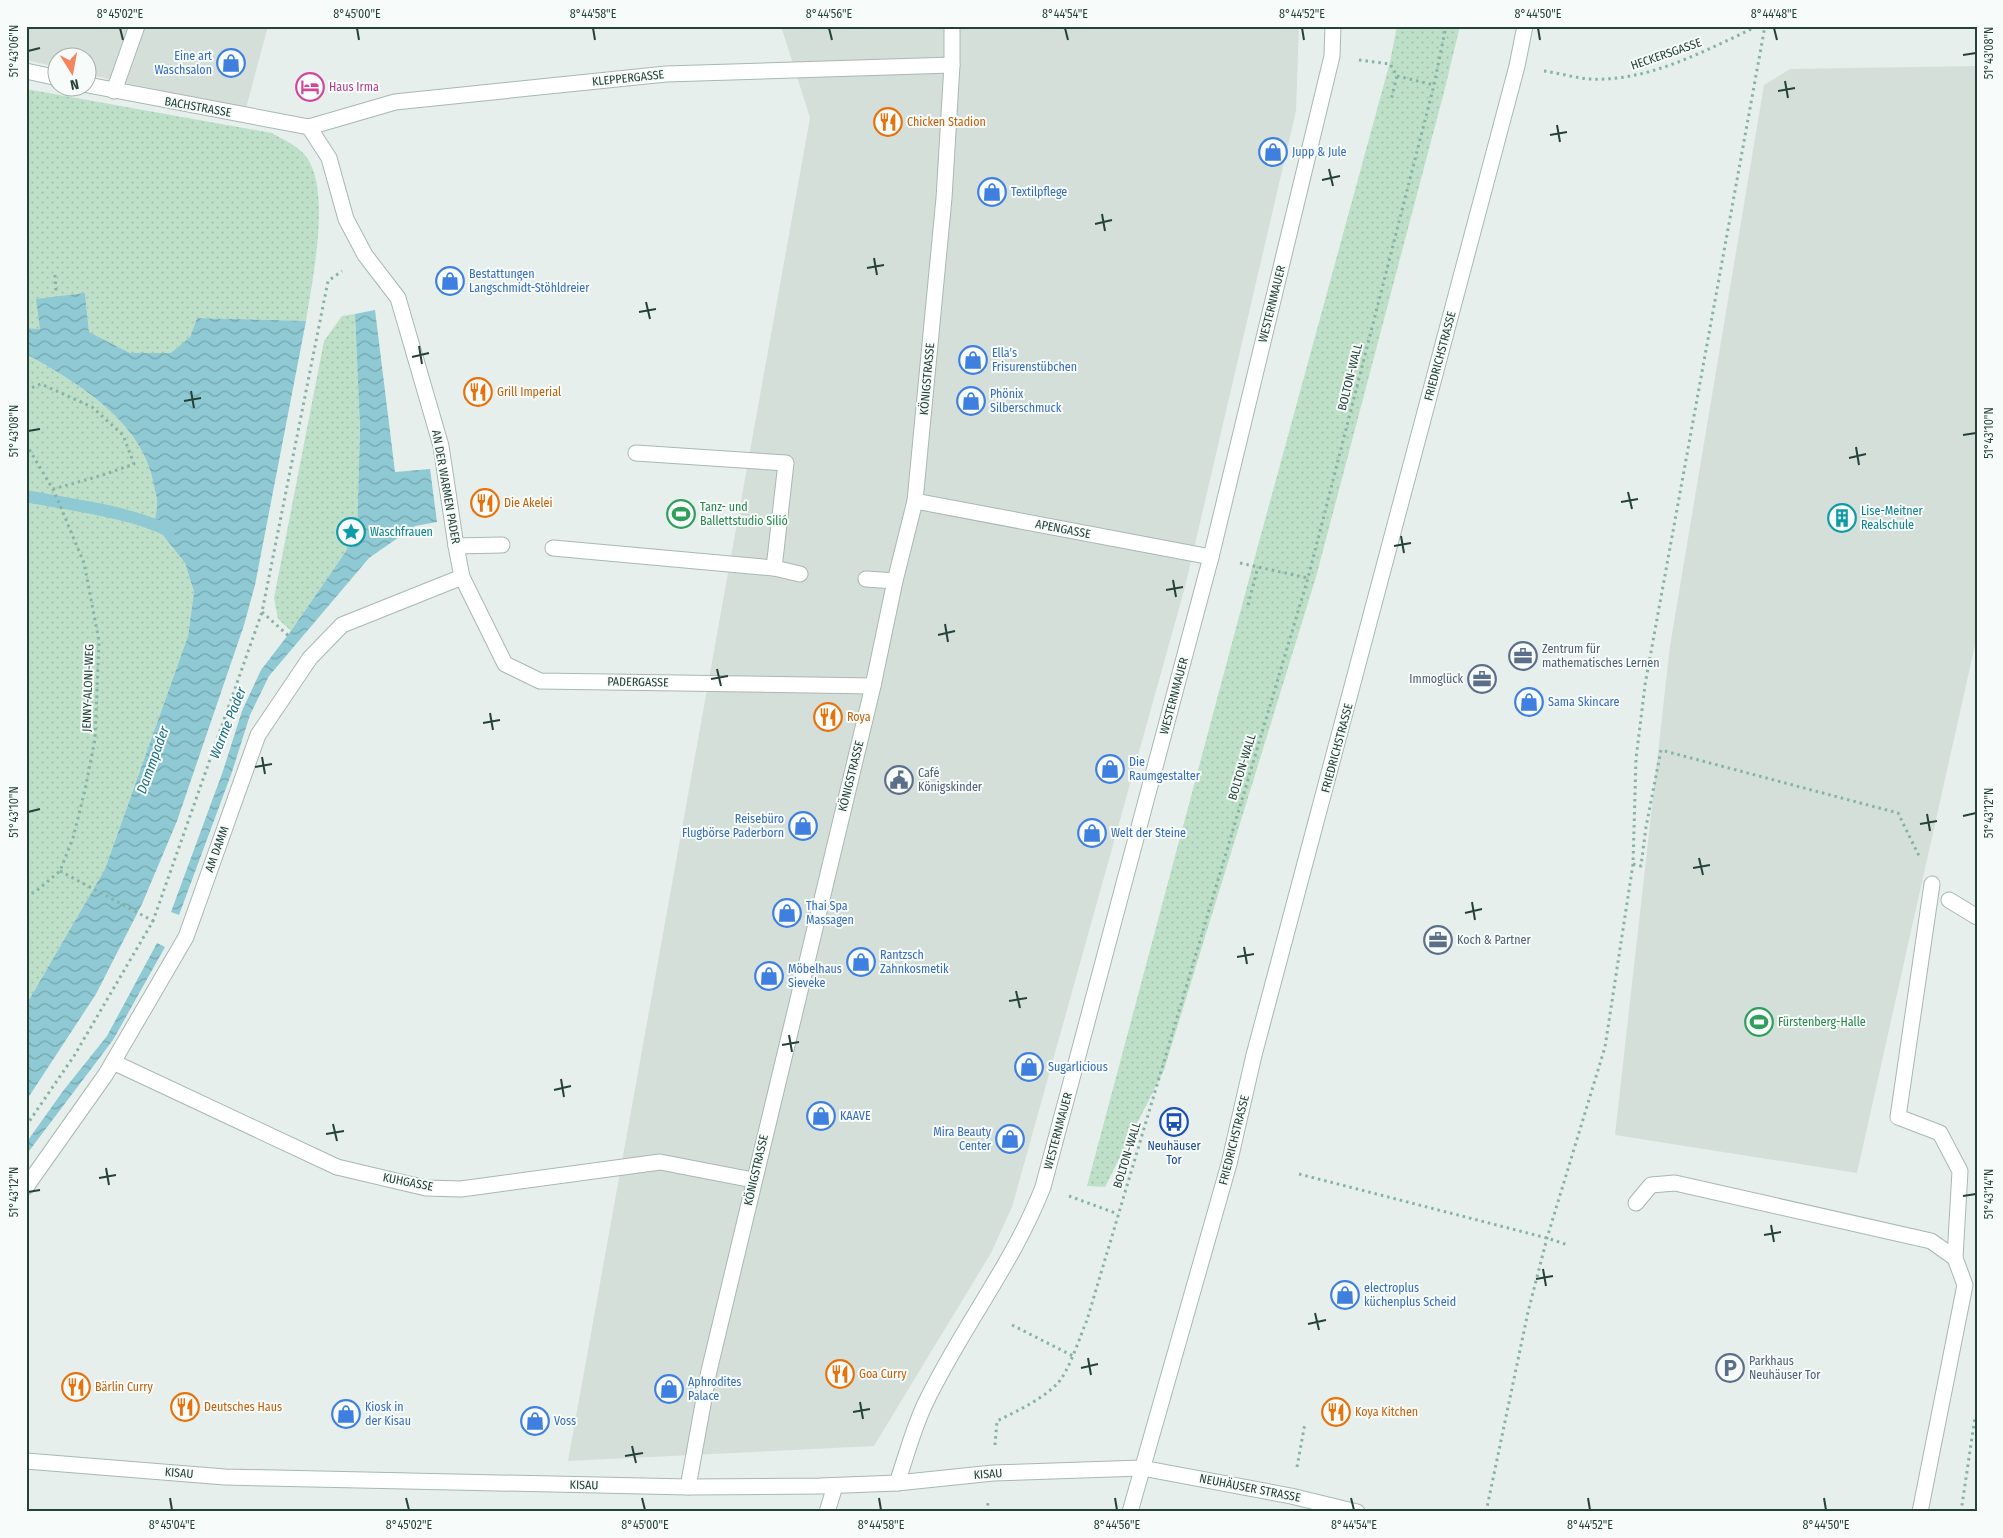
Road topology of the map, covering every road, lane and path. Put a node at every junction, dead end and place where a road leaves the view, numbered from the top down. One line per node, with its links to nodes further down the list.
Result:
1 (137, 26): 16 (street)
2 (952, 26): 9 (street, KÖNIGSTRASSE)
3 (1333, 26): 30 (street, WESTERNMAUER)
4 (1446, 26): 14 (path, BOLTON-WALL)
5 (1525, 26): 10 (street, FRIEDRICHSTRASSE)
6 (1758, 26): 10 (path, HECKERSGASSE)
7 (1765, 26): 42 (path)
8 (1390, 64): 13 (path)
9 (952, 65): 18 (street, KLEPPERGASSE); 26 (street, KÖNIGSTRASSE)
10 (1517, 66): 67 (street, FRIEDRICHSTRASSE)
11 (26, 70): 12 (street)
12 (48, 76)
13 (1396, 76): 14 (path); 17 (path)
14 (1434, 85): 35 (path, BOLTON-WALL)
15 (98, 87): 16 (street, BACHSTRASSE)
16 (114, 91): 18 (street, BACHSTRASSE)
17 (1390, 100)
18 (309, 127): 19 (street, AN DER WARMEN PADER)
19 (365, 256): 28 (street, AN DER WARMEN PADER); 39 (path)
20 (55, 275): 21 (path)
21 (56, 291)
22 (26, 390): 25 (path)
23 (26, 444): 25 (path, JENNY-ALONI-WEG)
24 (636, 453): 32 (street)
25 (53, 490): 43 (path, JENNY-ALONI-WEG)
26 (915, 501): 30 (street, APENGASSE); 37 (street, KÖNIGSTRASSE)
27 (502, 545): 28 (street)
28 (456, 546): 34 (street, AN DER WARMEN PADER)
29 (553, 548): 32 (street)
30 (1211, 557): 31 (path); 55 (street, WESTERNMAUER)
31 (1258, 567): 35 (path); 38 (path)
32 (774, 568): 33 (street)
33 (800, 574)
34 (462, 577): 41 (street, PADERGASSE); 50 (street, AM DAMM)
35 (1308, 578): 57 (path, BOLTON-WALL)
36 (866, 579): 37 (street)
37 (895, 581): 41 (street, KÖNIGSTRASSE)
38 (1248, 605)
39 (262, 612): 40 (path); 48 (path)
40 (284, 633)
41 (873, 686): 53 (street, KÖNIGSTRASSE)
42 (1633, 864): 44 (path); 58 (path)
43 (60, 871): 45 (path, JENNY-ALONI-WEG); 48 (path)
44 (1932, 884): 60 (street)
45 (26, 895)
46 (1949, 900): 47 (street)
47 (1977, 917)
48 (154, 921): 49 (path); 51 (path)
49 (158, 924)
50 (113, 1062): 53 (street, KUHGASSE); 54 (street, AM DAMM)
51 (26, 1126)
52 (1299, 1174): 58 (path)
53 (753, 1180): 72 (street, KÖNIGSTRASSE)
54 (26, 1187)
55 (1043, 1187): 57 (path); 70 (street, WESTERNMAUER)
56 (1636, 1203): 60 (street)
57 (1118, 1214): 63 (path, BOLTON-WALL)
58 (1547, 1238): 59 (path); 76 (path)
59 (1568, 1245)
60 (1955, 1258): 61 (street)
61 (1971, 1286): 77 (street)
62 (1012, 1325): 63 (path)
63 (1073, 1356): 69 (path, BOLTON-WALL)
64 (1977, 1418): 78 (path)
65 (1305, 1423): 68 (path)
66 (26, 1461): 72 (street, KISAU)
67 (1142, 1468): 69 (street, KISAU); 74 (street, FRIEDRICHSTRASSE); 75 (street, NEUHÄUSER STRASSE)
68 (1296, 1470)
69 (993, 1473): 70 (street, KISAU)
70 (897, 1483): 71 (street, KISAU)
71 (835, 1486): 72 (street, KISAU); 73 (street)
72 (688, 1487)
73 (826, 1512)
74 (1130, 1512)
75 (1357, 1512)
76 (1486, 1512)
77 (1920, 1512)
78 (1961, 1512)

